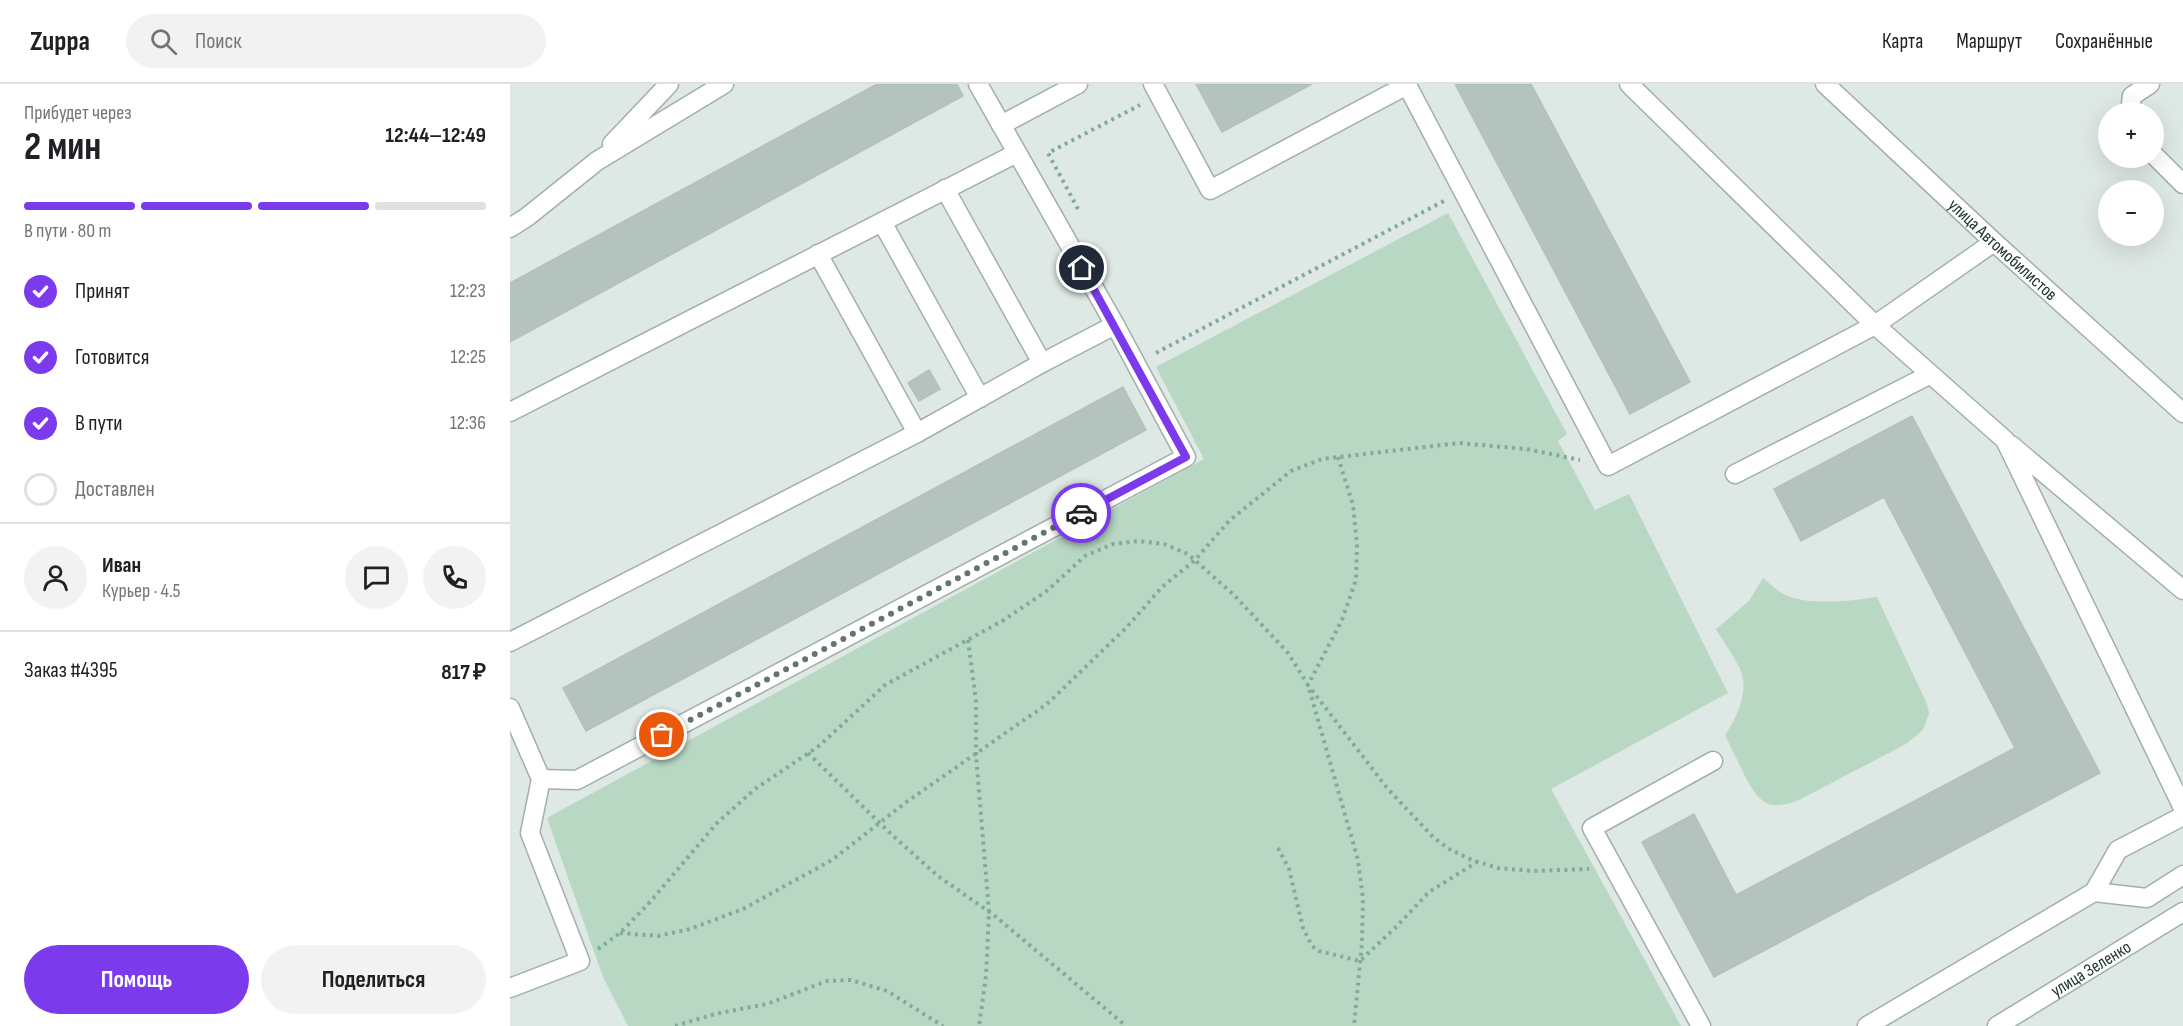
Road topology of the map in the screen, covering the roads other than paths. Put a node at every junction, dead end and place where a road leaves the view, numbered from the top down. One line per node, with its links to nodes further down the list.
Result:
1 (669, 84): 12 (street)
2 (724, 84): 12 (street)
3 (978, 84): 10 (street)
4 (1078, 84): 10 (street)
5 (1629, 84): 20 (street)
6 (1825, 84): 18 (street, улица Автомобилистов)
7 (2150, 84): 9 (street)
8 (1156, 89): 20 (street)
9 (2131, 102)
10 (1001, 124): 11 (street)
11 (1017, 153): 15 (street); 21 (street)
12 (597, 160): 17 (street)
13 (2164, 166): 14 (street)
14 (2183, 184)
15 (945, 189): 16 (street); 22 (street)
16 (882, 222): 19 (street); 24 (street)
17 (510, 228)
18 (1994, 243): 20 (street); 26 (street, улица Автомобилистов)
19 (818, 254): 25 (street); 27 (street)
20 (1875, 325): 23 (street)
21 (1115, 326): 22 (street); 34 (street)
22 (1042, 363): 24 (street)
23 (1929, 375): 28 (street); 29 (street)
24 (980, 398): 27 (street)
25 (510, 412)
26 (2183, 413)
27 (917, 433): 31 (street)
28 (2005, 440): 30 (street); 35 (street)
29 (1735, 474)
30 (2183, 590)
31 (510, 642)
32 (510, 708): 34 (street)
33 (1713, 761): 41 (street)
34 (541, 778): 40 (street)
35 (2183, 808)
36 (2183, 816): 38 (street)
37 (2183, 875): 38 (street)
38 (2094, 892): 42 (street)
39 (2183, 912): 43 (street, улица Зеленко)
40 (510, 988)
41 (1701, 1026)
42 (1867, 1026)
43 (1997, 1026)

